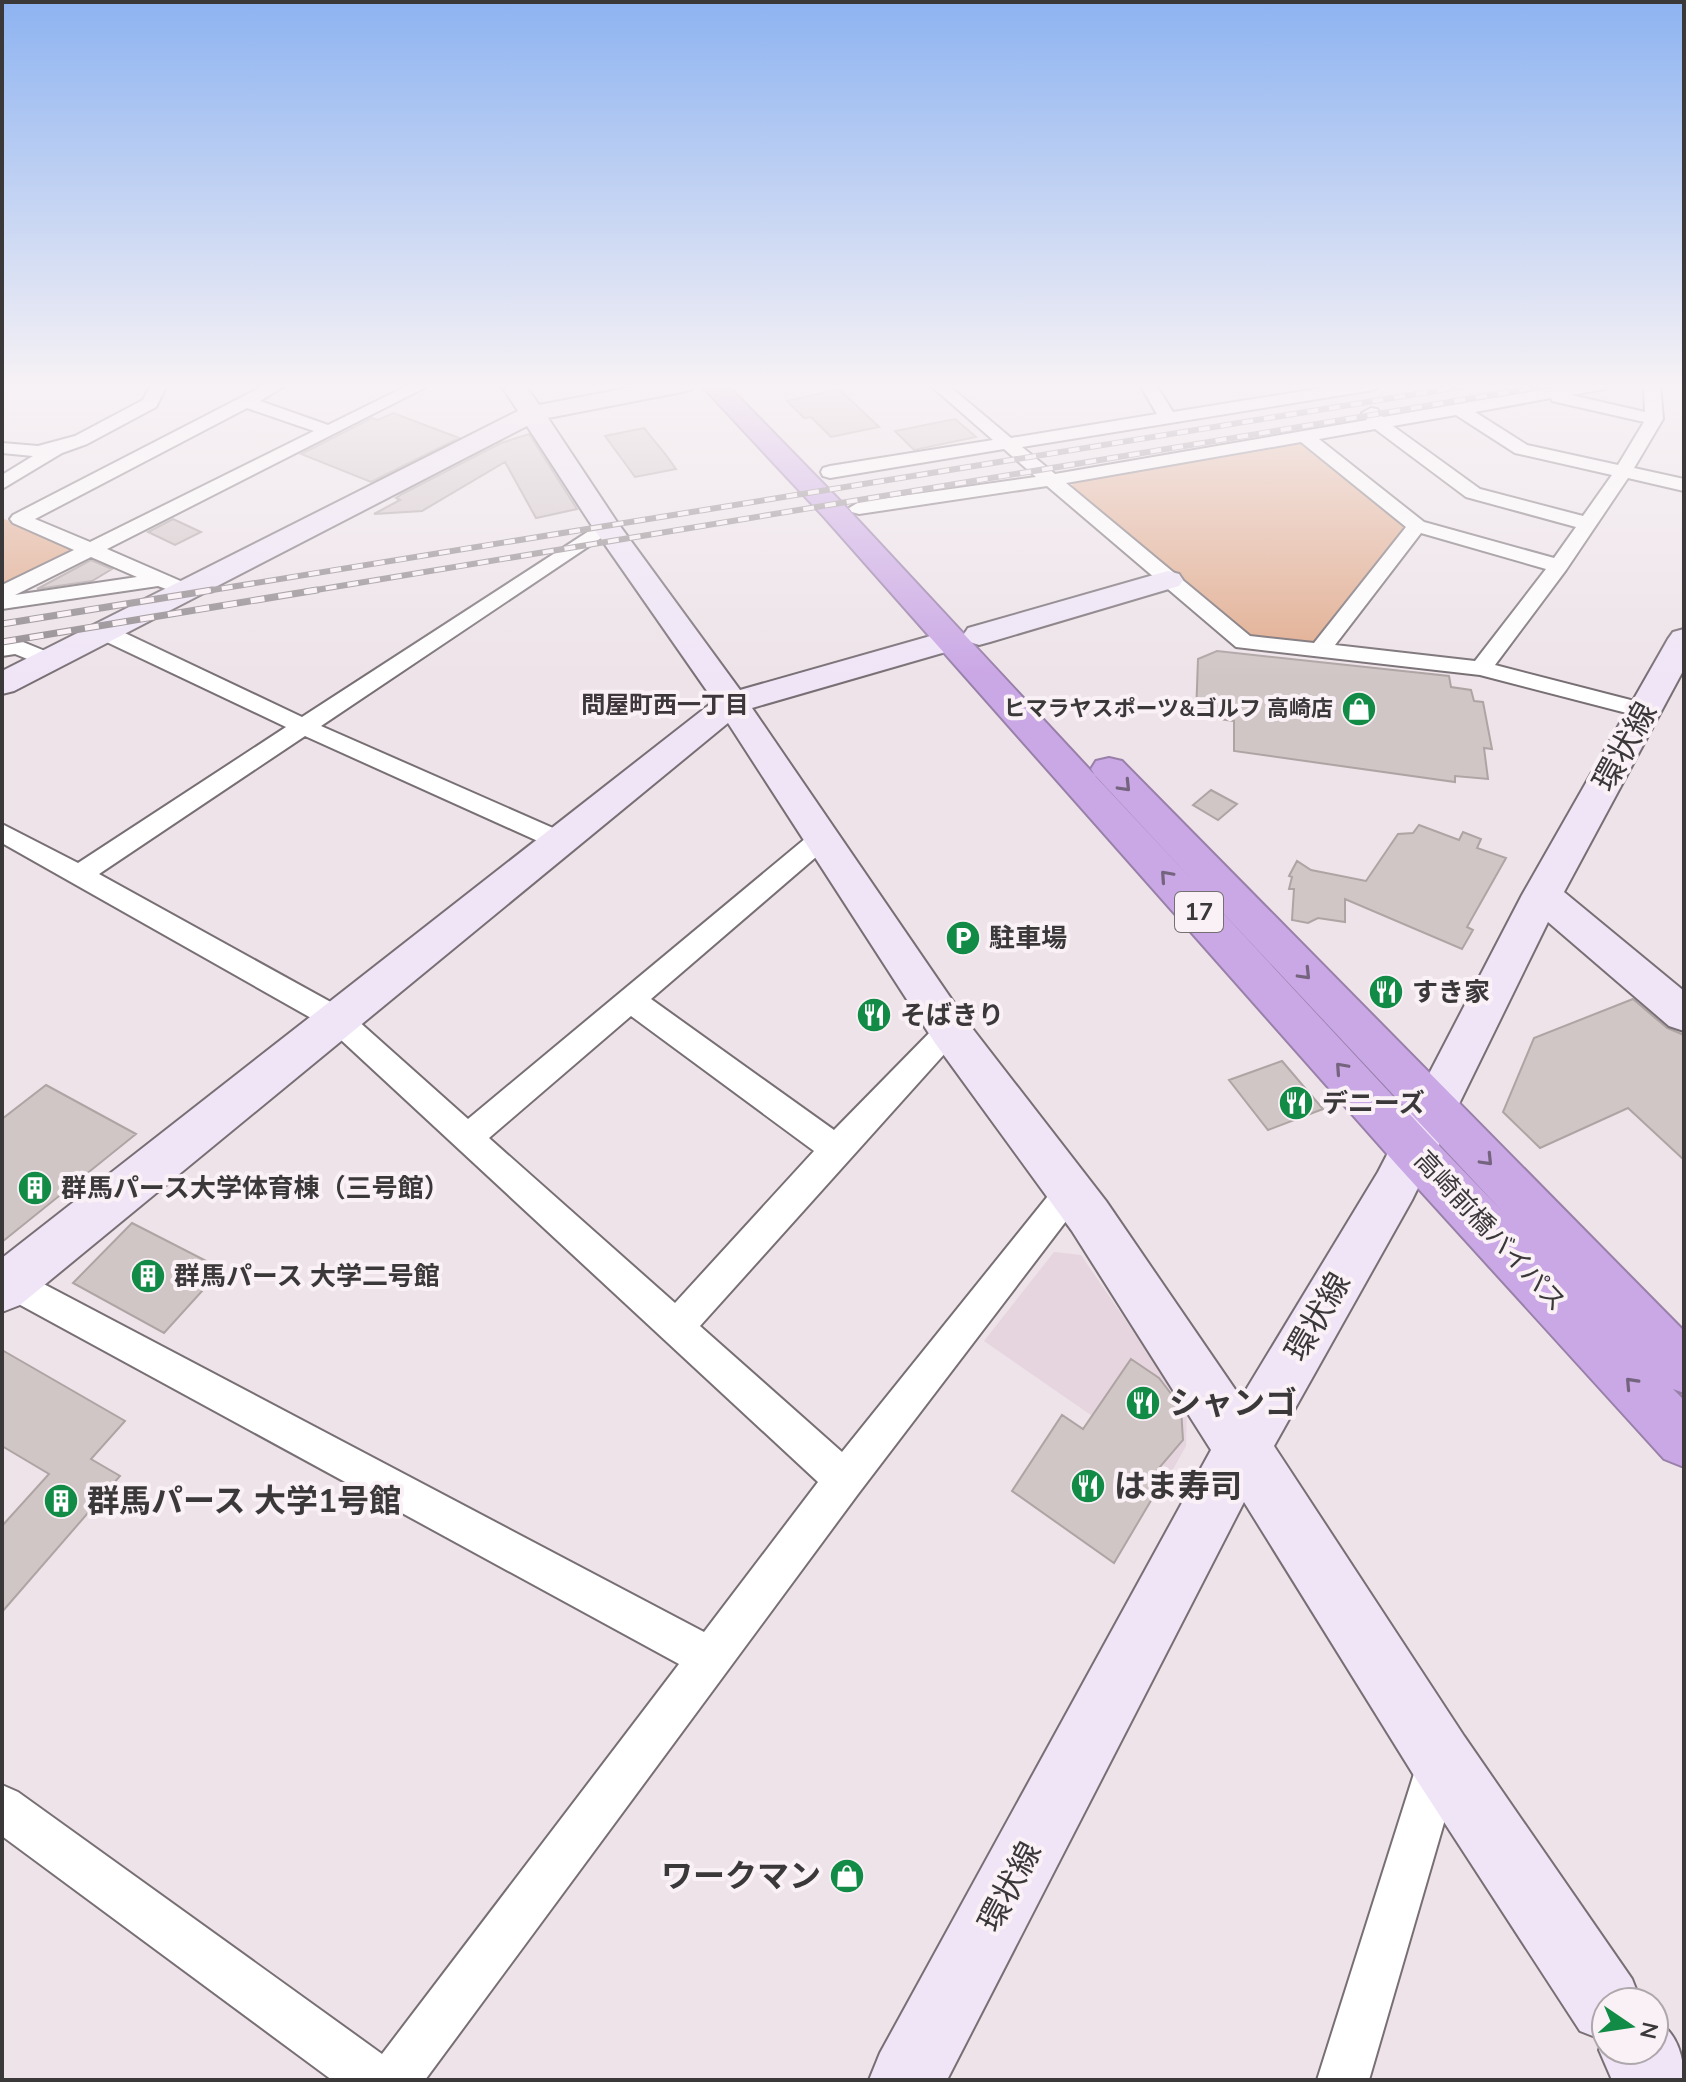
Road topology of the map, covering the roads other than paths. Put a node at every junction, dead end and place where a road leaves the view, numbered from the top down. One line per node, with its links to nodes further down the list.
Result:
1 (79, 482): 15 (street)
2 (226, 482): 19 (street)
3 (367, 482): 22 (street)
4 (577, 482): 17 (street)
5 (806, 482): 26 (highway, 高崎前橋バイパス / 17)
6 (838, 482): 14 (highway, 高崎前橋バイパス / 17)
7 (917, 482): 13 (street)
8 (1035, 482): 13 (street)
9 (1053, 482): 21 (street)
10 (1362, 482): 18 (street)
11 (1458, 482): 16 (street)
12 (1616, 482): 16 (street)
13 (932, 497): 14 (street)
14 (859, 508): 26 (highway, 高崎前橋バイパス / 17)
15 (11, 515): 19 (street)
16 (1589, 524): 20 (street)
17 (606, 526): 33 (street); 35 (street)
18 (1417, 526): 20 (street); 29 (street)
19 (90, 549): 22 (street); 23 (street)
20 (1559, 566): 31 (street)
21 (1168, 580): 26 (street); 29 (street)
22 (172, 585): 24 (street); 25 (street)
23 (2, 593)
24 (2, 603)
25 (102, 631): 30 (street); 35 (street)
26 (966, 638): 33 (street); 45 (highway, 高崎前橋バイパス / 17)
27 (1684, 639): 34 (street, 環状線)
28 (2, 649): 30 (street)
29 (1319, 651): 31 (street)
30 (47, 660): 32 (street)
31 (1481, 668): 34 (street)
32 (2, 684)
33 (732, 703): 37 (street); 38 (street)
34 (1658, 714): 40 (street, 環状線)
35 (306, 728): 38 (street); 39 (street)
36 (2, 832): 39 (street)
37 (821, 839): 41 (street); 44 (street)
38 (560, 841): 43 (street)
39 (81, 874): 43 (street)
40 (1542, 895): 42 (street); 45 (street, 環状線)
41 (631, 1000): 46 (street); 47 (street)
42 (1684, 1015)
43 (337, 1019): 46 (street); 49 (street)
44 (950, 1031): 47 (street); 48 (street)
45 (1424, 1128): 51 (highway, 高崎前橋バイパス / 17, one-way to 51); 52 (highway, 高崎前橋バイパス / 17, one-way to 45); 53 (street, 環状線)
46 (467, 1138): 50 (street)
47 (836, 1149): 50 (street)
48 (1072, 1191): 53 (street); 54 (street)
49 (5, 1283): 55 (street)
50 (676, 1327): 54 (street)
51 (1684, 1368)
52 (1684, 1440)
53 (1242, 1448): 56 (street); 61 (street, 環状線)
54 (844, 1480): 55 (street)
55 (710, 1658): 60 (street)
56 (1441, 1759): 58 (street); 62 (street)
57 (2, 1808): 59 (street)
58 (1593, 1986)
59 (375, 2080)
60 (394, 2080)
61 (907, 2080)
62 (1343, 2080)

